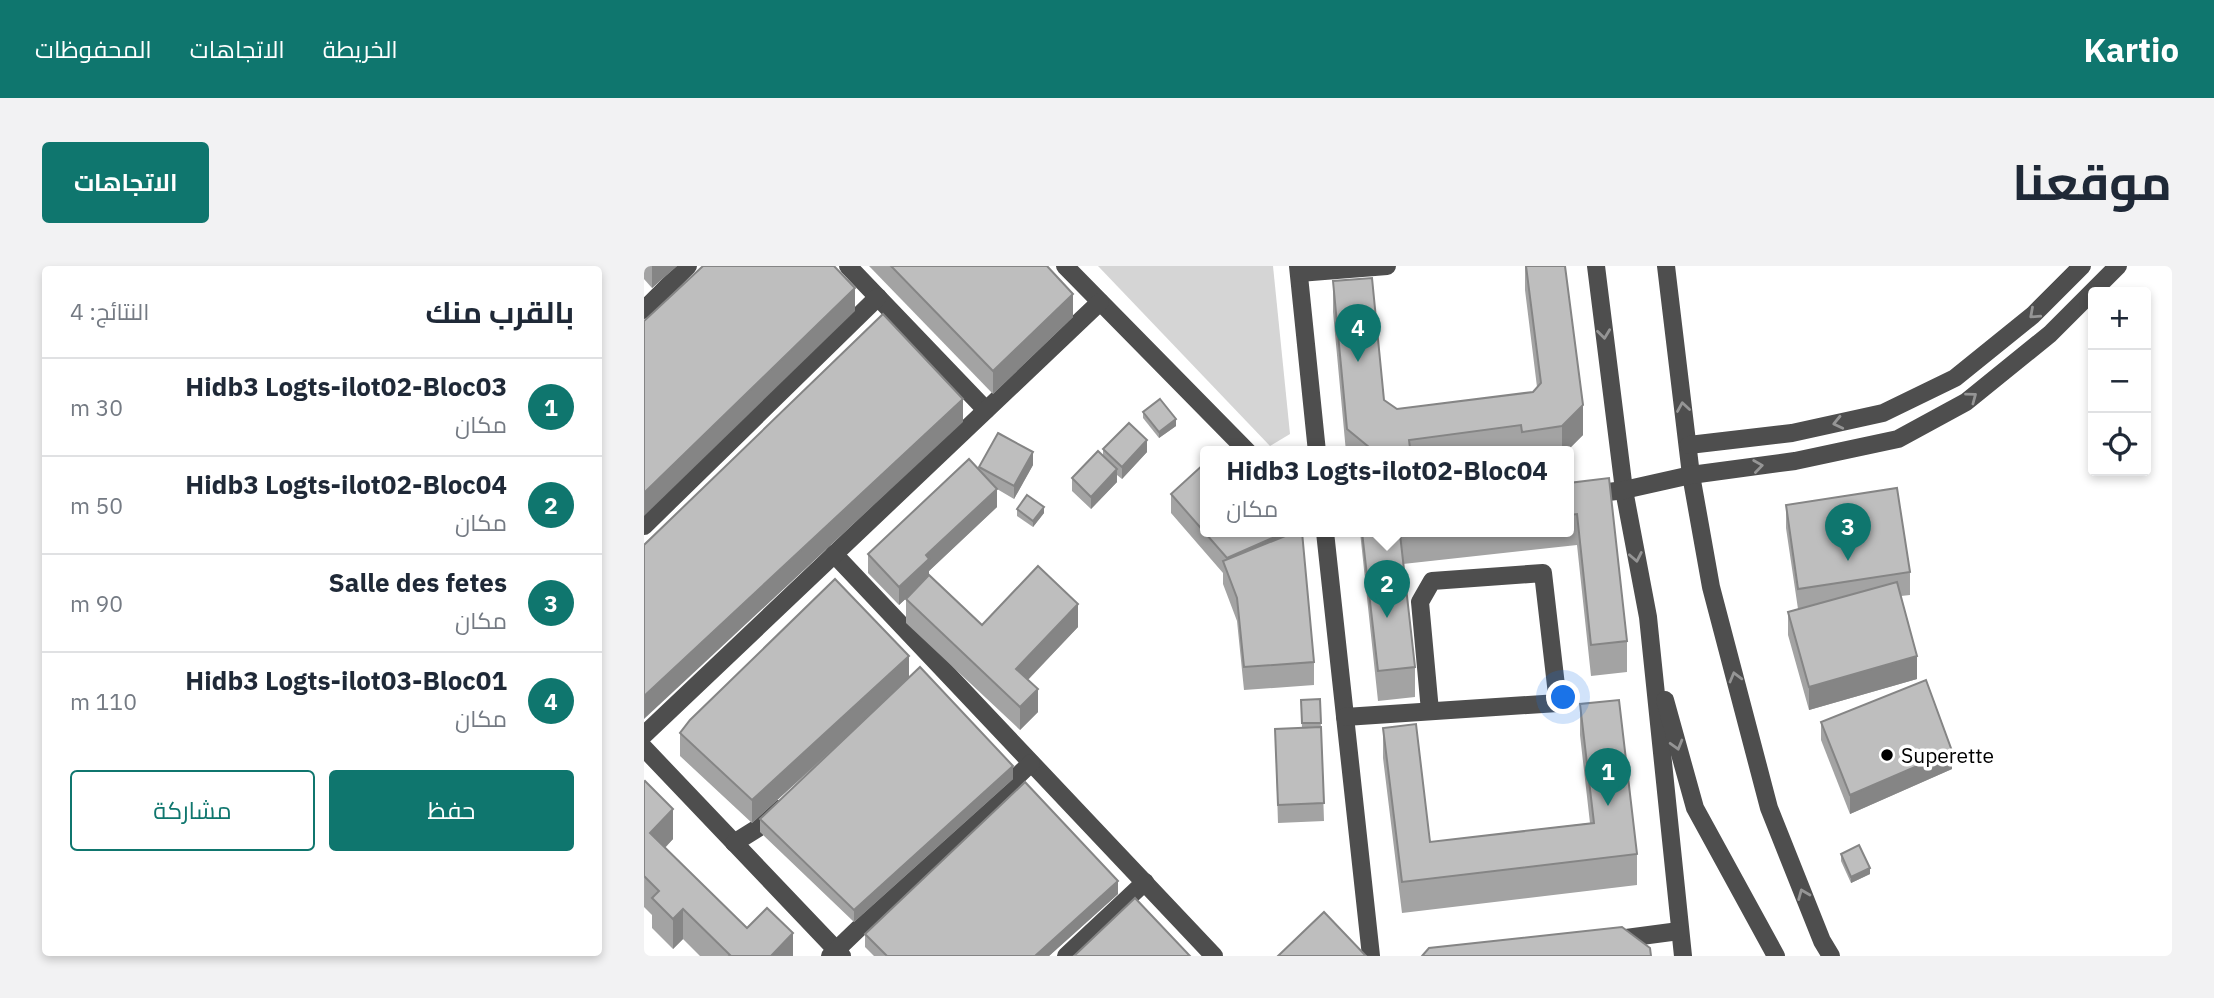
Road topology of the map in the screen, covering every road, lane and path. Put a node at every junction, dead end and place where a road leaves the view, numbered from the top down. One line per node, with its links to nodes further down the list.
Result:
1 (688, 266): 13 (street)
2 (848, 266): 11 (street)
3 (1065, 266): 12 (street)
4 (1376, 266): 5 (street); 10 (street)
5 (1387, 266)
6 (1596, 266): 19 (street, one-way to 19)
7 (1666, 266): 15 (street, one-way to 7)
8 (2082, 266): 15 (street, one-way to 15)
9 (2118, 266): 18 (street, one-way to 9)
10 (1299, 269): 17 (street)
11 (878, 297): 14 (street); 21 (street)
12 (1100, 302): 14 (street); 16 (street)
13 (644, 310)
14 (986, 410): 23 (street)
15 (1689, 445): 18 (street)
16 (1242, 446)
17 (1316, 446)
18 (1691, 475): 19 (street); 41 (street, one-way to 18)
19 (1624, 490): 20 (street); 24 (street, one-way to 24)
20 (1574, 496)
21 (644, 526)
22 (1326, 537): 26 (street)
23 (834, 554): 27 (street); 29 (street)
24 (1652, 656): 33 (street); 40 (street, one-way to 40)
25 (1430, 711): 25 (street); 26 (street)
26 (1345, 717): 38 (street)
27 (644, 735)
28 (644, 748): 31 (street)
29 (1031, 763): 32 (street); 35 (street)
30 (788, 800): 31 (street)
31 (734, 843): 35 (street)
32 (1145, 882): 36 (street); 37 (street)
33 (1679, 931): 34 (street); 39 (street)
34 (1599, 941)
35 (836, 954)
36 (1066, 956)
37 (1214, 956)
38 (1371, 956)
39 (1683, 956)
40 (1776, 956)
41 (1830, 956)

